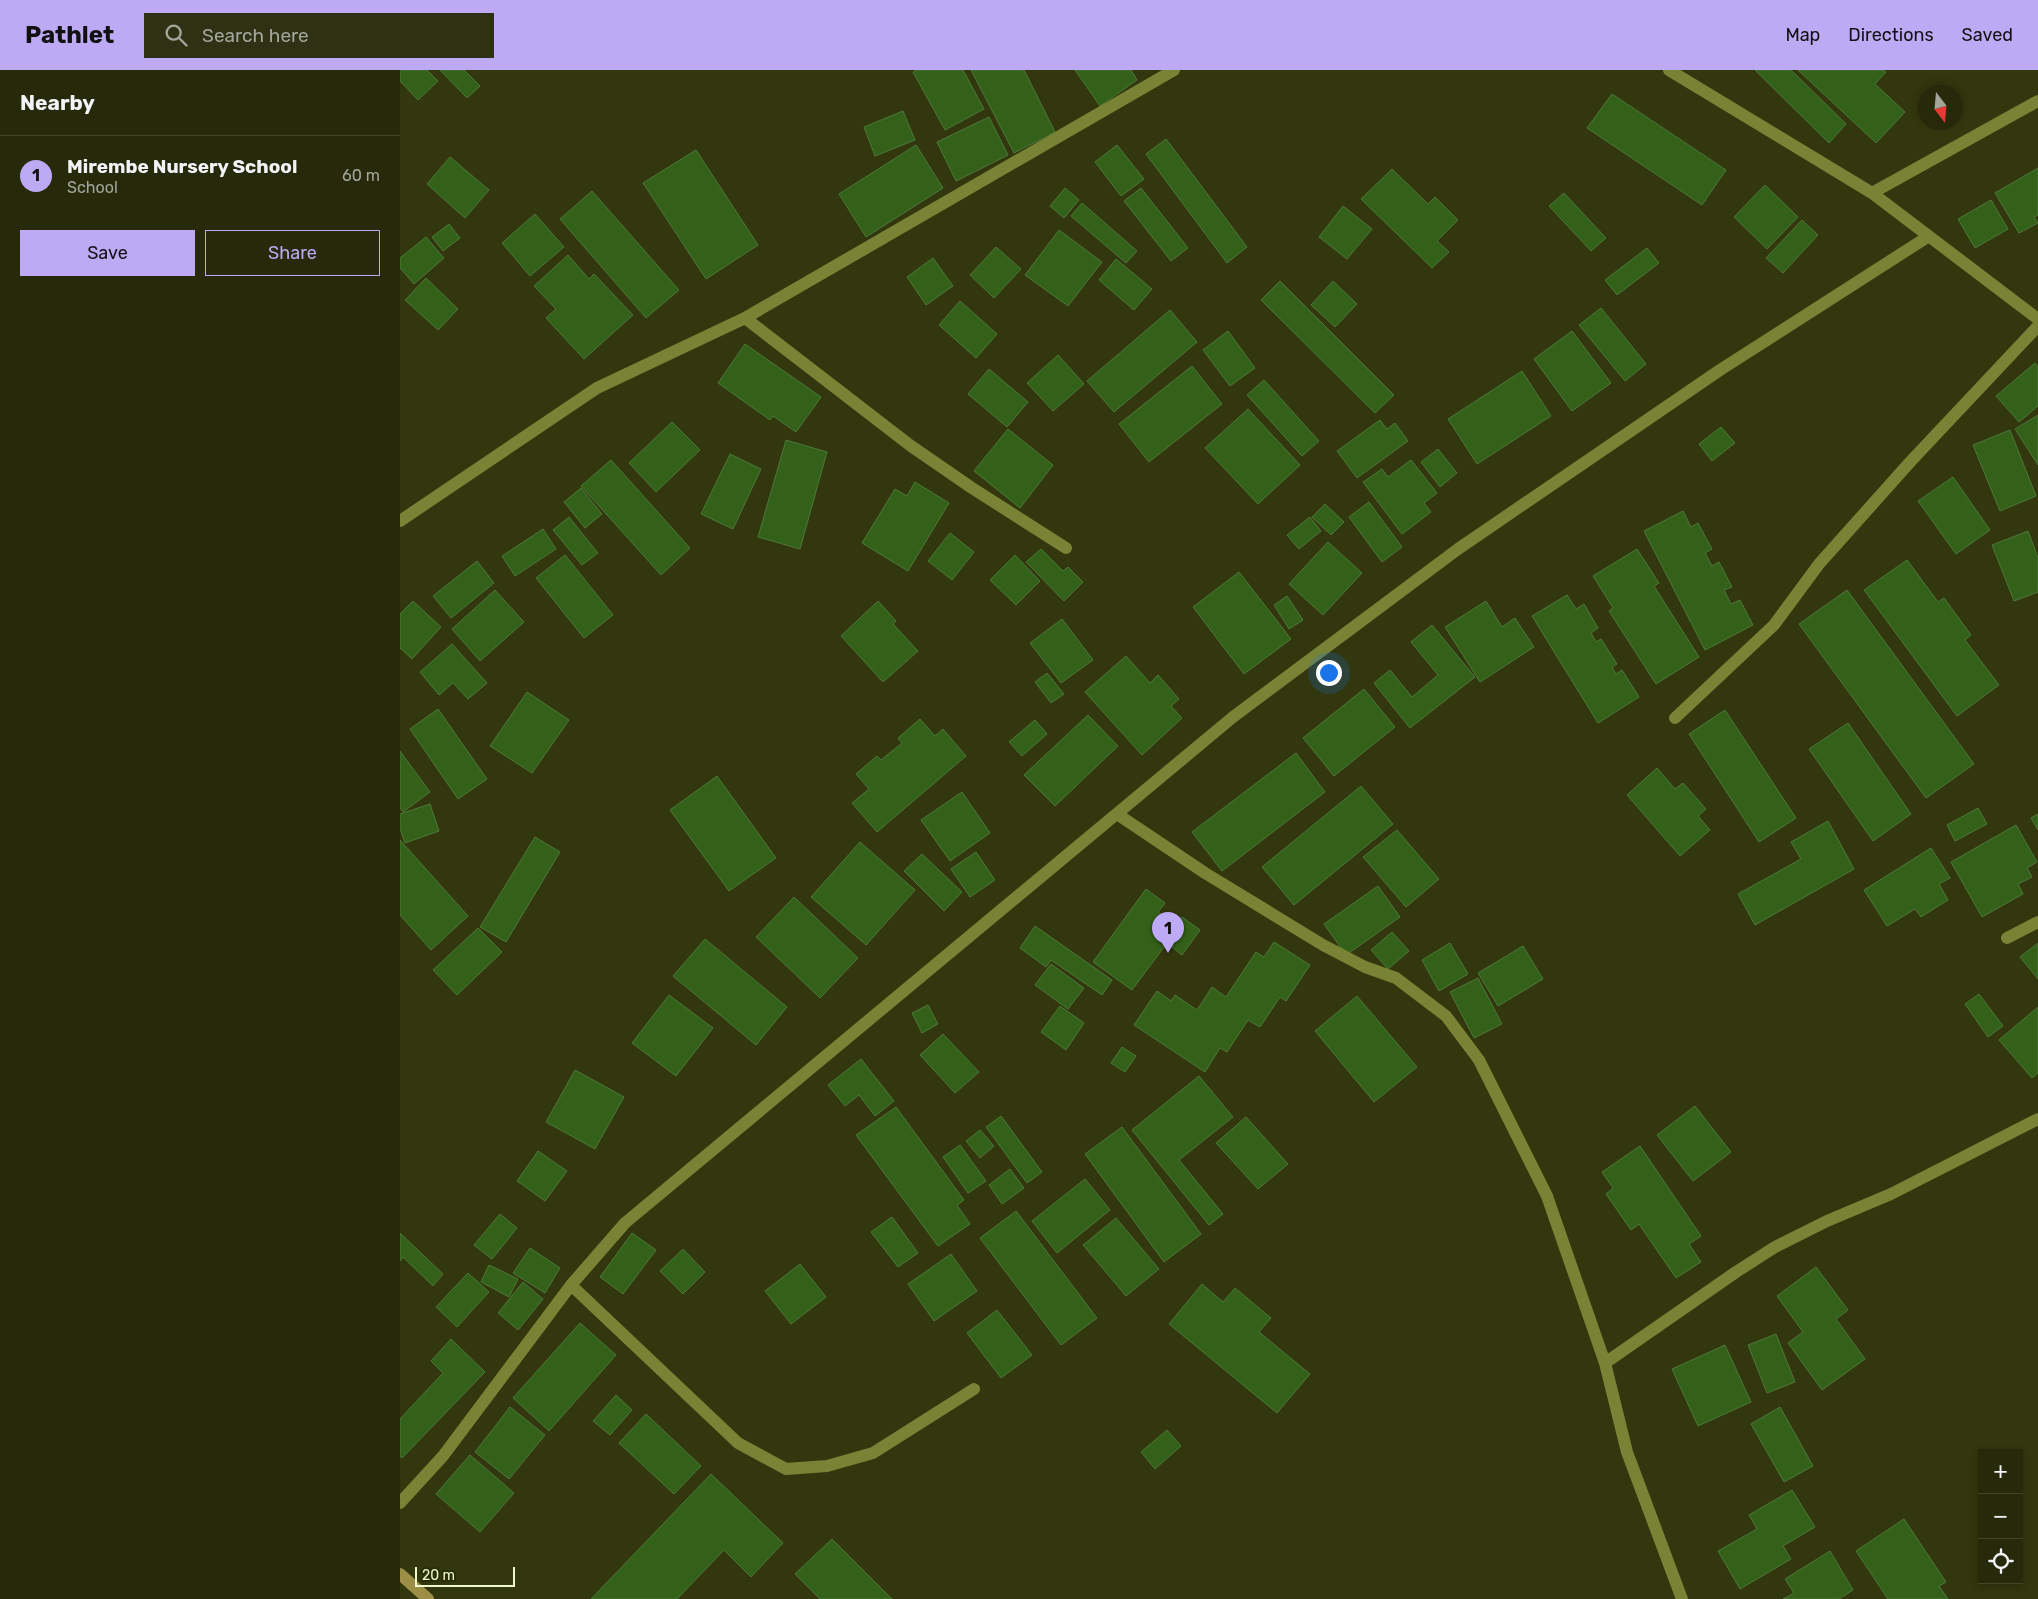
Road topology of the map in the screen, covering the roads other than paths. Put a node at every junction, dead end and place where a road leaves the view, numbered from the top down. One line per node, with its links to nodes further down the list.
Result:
1 (1174, 70): 6 (street)
2 (1669, 70): 4 (street)
3 (2038, 101): 4 (street)
4 (1872, 193): 5 (street)
5 (1929, 236): 7 (street); 12 (street)
6 (745, 318): 9 (street); 10 (street)
7 (2038, 319)
8 (2038, 326): 11 (street)
9 (400, 521)
10 (1066, 548)
11 (1675, 718)
12 (1118, 814): 16 (street); 17 (street)
13 (2038, 922): 14 (street)
14 (2007, 938)
15 (2038, 1119): 17 (street)
16 (571, 1285): 18 (street); 19 (street)
17 (1605, 1363): 22 (street)
18 (974, 1389)
19 (400, 1503)
20 (400, 1574): 21 (main road)
21 (428, 1599)
22 (1682, 1599)

